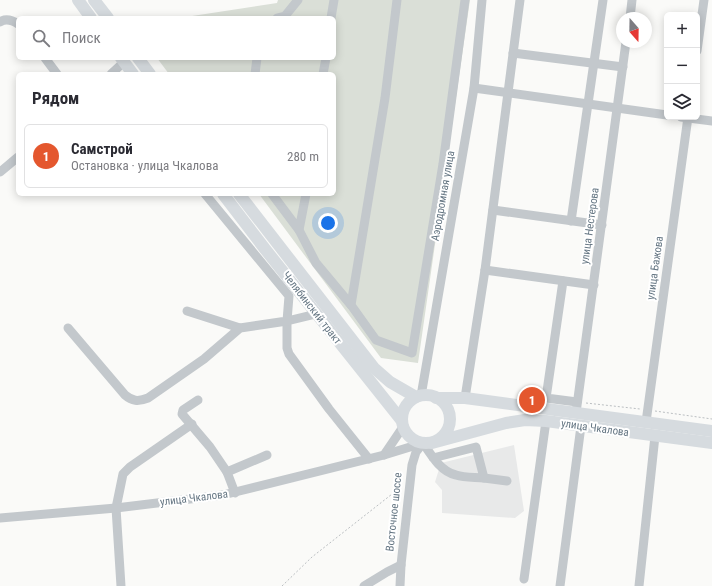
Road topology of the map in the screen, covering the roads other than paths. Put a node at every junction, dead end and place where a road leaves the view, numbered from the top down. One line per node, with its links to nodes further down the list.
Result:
1 (78, 0): 13 (main road)
2 (94, 0): 14 (main road)
3 (298, 0): 15 (street)
4 (334, 0): 16 (street)
5 (397, 0): 58 (street)
6 (464, 0): 58 (street)
7 (482, 0): 34 (street, Аэродромная улица)
8 (520, 0): 21 (street)
9 (603, 0): 26 (street)
10 (632, 0): 12 (street)
11 (704, 0): 20 (street)
12 (631, 12)
13 (90, 16)
14 (106, 16)
15 (285, 16)
16 (331, 16)
17 (0, 22): 18 (street)
18 (16, 23)
19 (625, 48): 27 (street, улица Нестерова)
20 (697, 48)
21 (514, 53): 26 (street); 35 (street)
22 (46, 60): 29 (street)
23 (140, 60): 31 (main road)
24 (257, 60): 32 (street)
25 (326, 60): 33 (street)
26 (594, 63): 27 (street); 36 (street)
27 (623, 67): 37 (street, улица Нестерова)
28 (128, 68): 30 (street)
29 (56, 72)
30 (117, 72)
31 (148, 72)
32 (255, 72)
33 (323, 72)
34 (474, 88): 35 (street); 64 (street, Аэродромная улица)
35 (508, 93): 36 (street); 49 (street)
36 (588, 104): 37 (street); 50 (street)
37 (617, 108): 38 (street); 51 (street, улица Нестерова)
38 (664, 115)
39 (700, 119): 41 (street)
40 (685, 120): 70 (street, улица Бажова)
41 (712, 121)
42 (16, 158): 43 (street)
43 (0, 172)
44 (207, 196): 57 (street)
45 (225, 196): 55 (main road, Челябинский тракт)
46 (241, 196): 64 (main road, Челябинский тракт)
47 (274, 196): 52 (street)
48 (306, 196): 52 (street)
49 (493, 210): 50 (street); 53 (street)
50 (571, 221): 51 (street)
51 (602, 225): 56 (street, улица Нестерова)
52 (299, 230): 58 (street)
53 (484, 270): 54 (street); 66 (street)
54 (563, 281): 56 (street); 69 (street)
55 (291, 282): 57 (street); 60 (main road, Челябинский тракт)
56 (594, 285): 68 (street, улица Нестерова)
57 (289, 296): 61 (street)
58 (351, 305)
59 (187, 311): 63 (street)
60 (316, 314): 61 (street); 72 (main road, Челябинский тракт)
61 (287, 321): 63 (street); 82 (street)
62 (68, 328): 63 (street)
63 (240, 328)
64 (419, 396): 65 (main road); 72 (main road)
65 (436, 398): 66 (main road, улица Чкалова); 77 (main road)
66 (465, 398): 69 (main road, улица Чкалова)
67 (198, 400): 71 (street)
68 (576, 408): 69 (main road, улица Чкалова); 70 (main road, улица Чкалова)
69 (546, 409): 73 (main road, улица Чкалова); 75 (main road, улица Чкалова); 91 (street)
70 (646, 422): 74 (main road, улица Чкалова)
71 (192, 424): 84 (street); 88 (street)
72 (403, 424): 77 (main road); 80 (street)
73 (580, 426): 76 (main road, улица Чкалова); 95 (street)
74 (712, 431)
75 (470, 433): 77 (main road, улица Чкалова); 79 (street)
76 (655, 436): 78 (main road, улица Чкалова); 96 (street)
77 (427, 443): 80 (street, улица Чкалова); 83 (street); 90 (street, Восточное шоссе)
78 (712, 443)
79 (476, 447): 83 (street); 85 (street)
80 (384, 455): 82 (street, улица Чкалова)
81 (268, 456): 84 (street)
82 (369, 458): 87 (street, улица Чкалова)
83 (433, 458): 85 (street)
84 (227, 472): 87 (street)
85 (484, 478): 86 (street)
86 (508, 481)
87 (234, 493): 88 (street, улица Чкалова)
88 (116, 508): 89 (street, улица Чкалова); 92 (street)
89 (1, 515)
90 (401, 565): 93 (street); 94 (street, Восточное шоссе)
91 (524, 579)
92 (121, 586)
93 (364, 586)
94 (400, 586)
95 (560, 586)
96 (639, 586)

